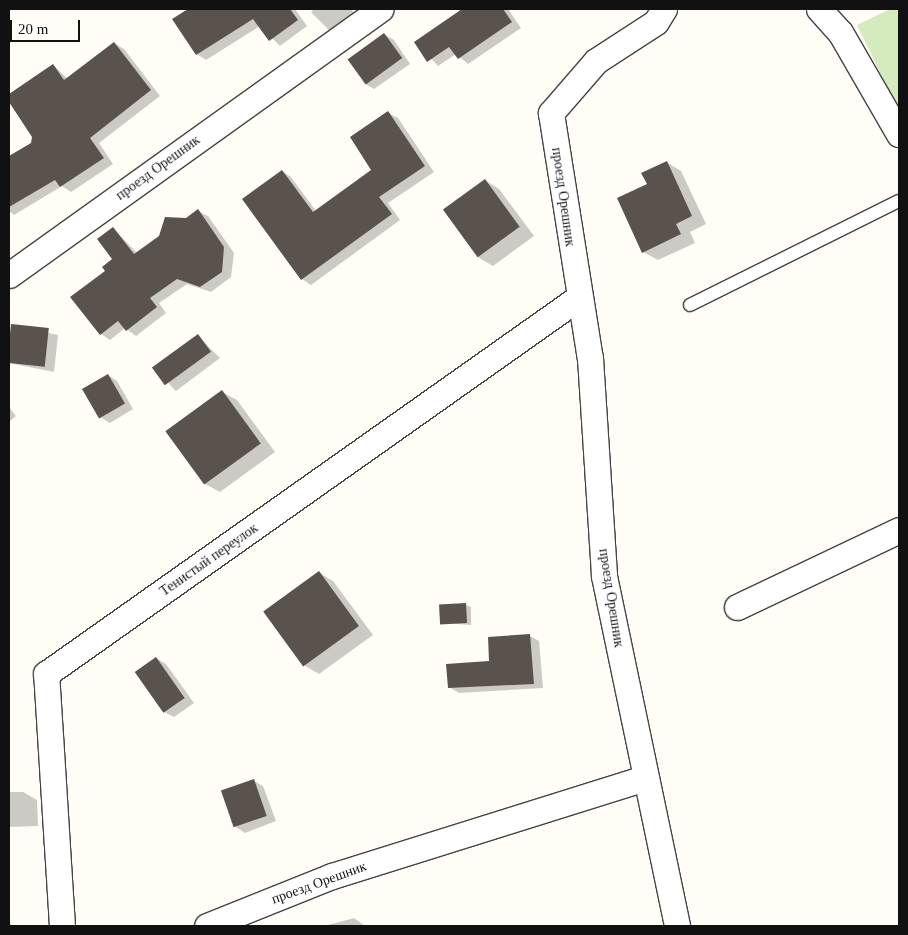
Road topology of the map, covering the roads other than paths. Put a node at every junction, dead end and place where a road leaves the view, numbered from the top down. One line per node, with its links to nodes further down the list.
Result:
1 (381, 9): 6 (street, проезд Орешник)
2 (664, 9): 7 (street, проезд Орешник)
3 (819, 9): 4 (street)
4 (899, 134)
5 (899, 201): 8 (lane)
6 (9, 275)
7 (578, 298): 11 (street, проезд Орешник); 12 (street, Тенистый переулок)
8 (690, 305)
9 (899, 530): 10 (street)
10 (737, 607)
11 (644, 778): 13 (street, проезд Орешник); 14 (street)
12 (62, 926)
13 (207, 926)
14 (677, 926)

